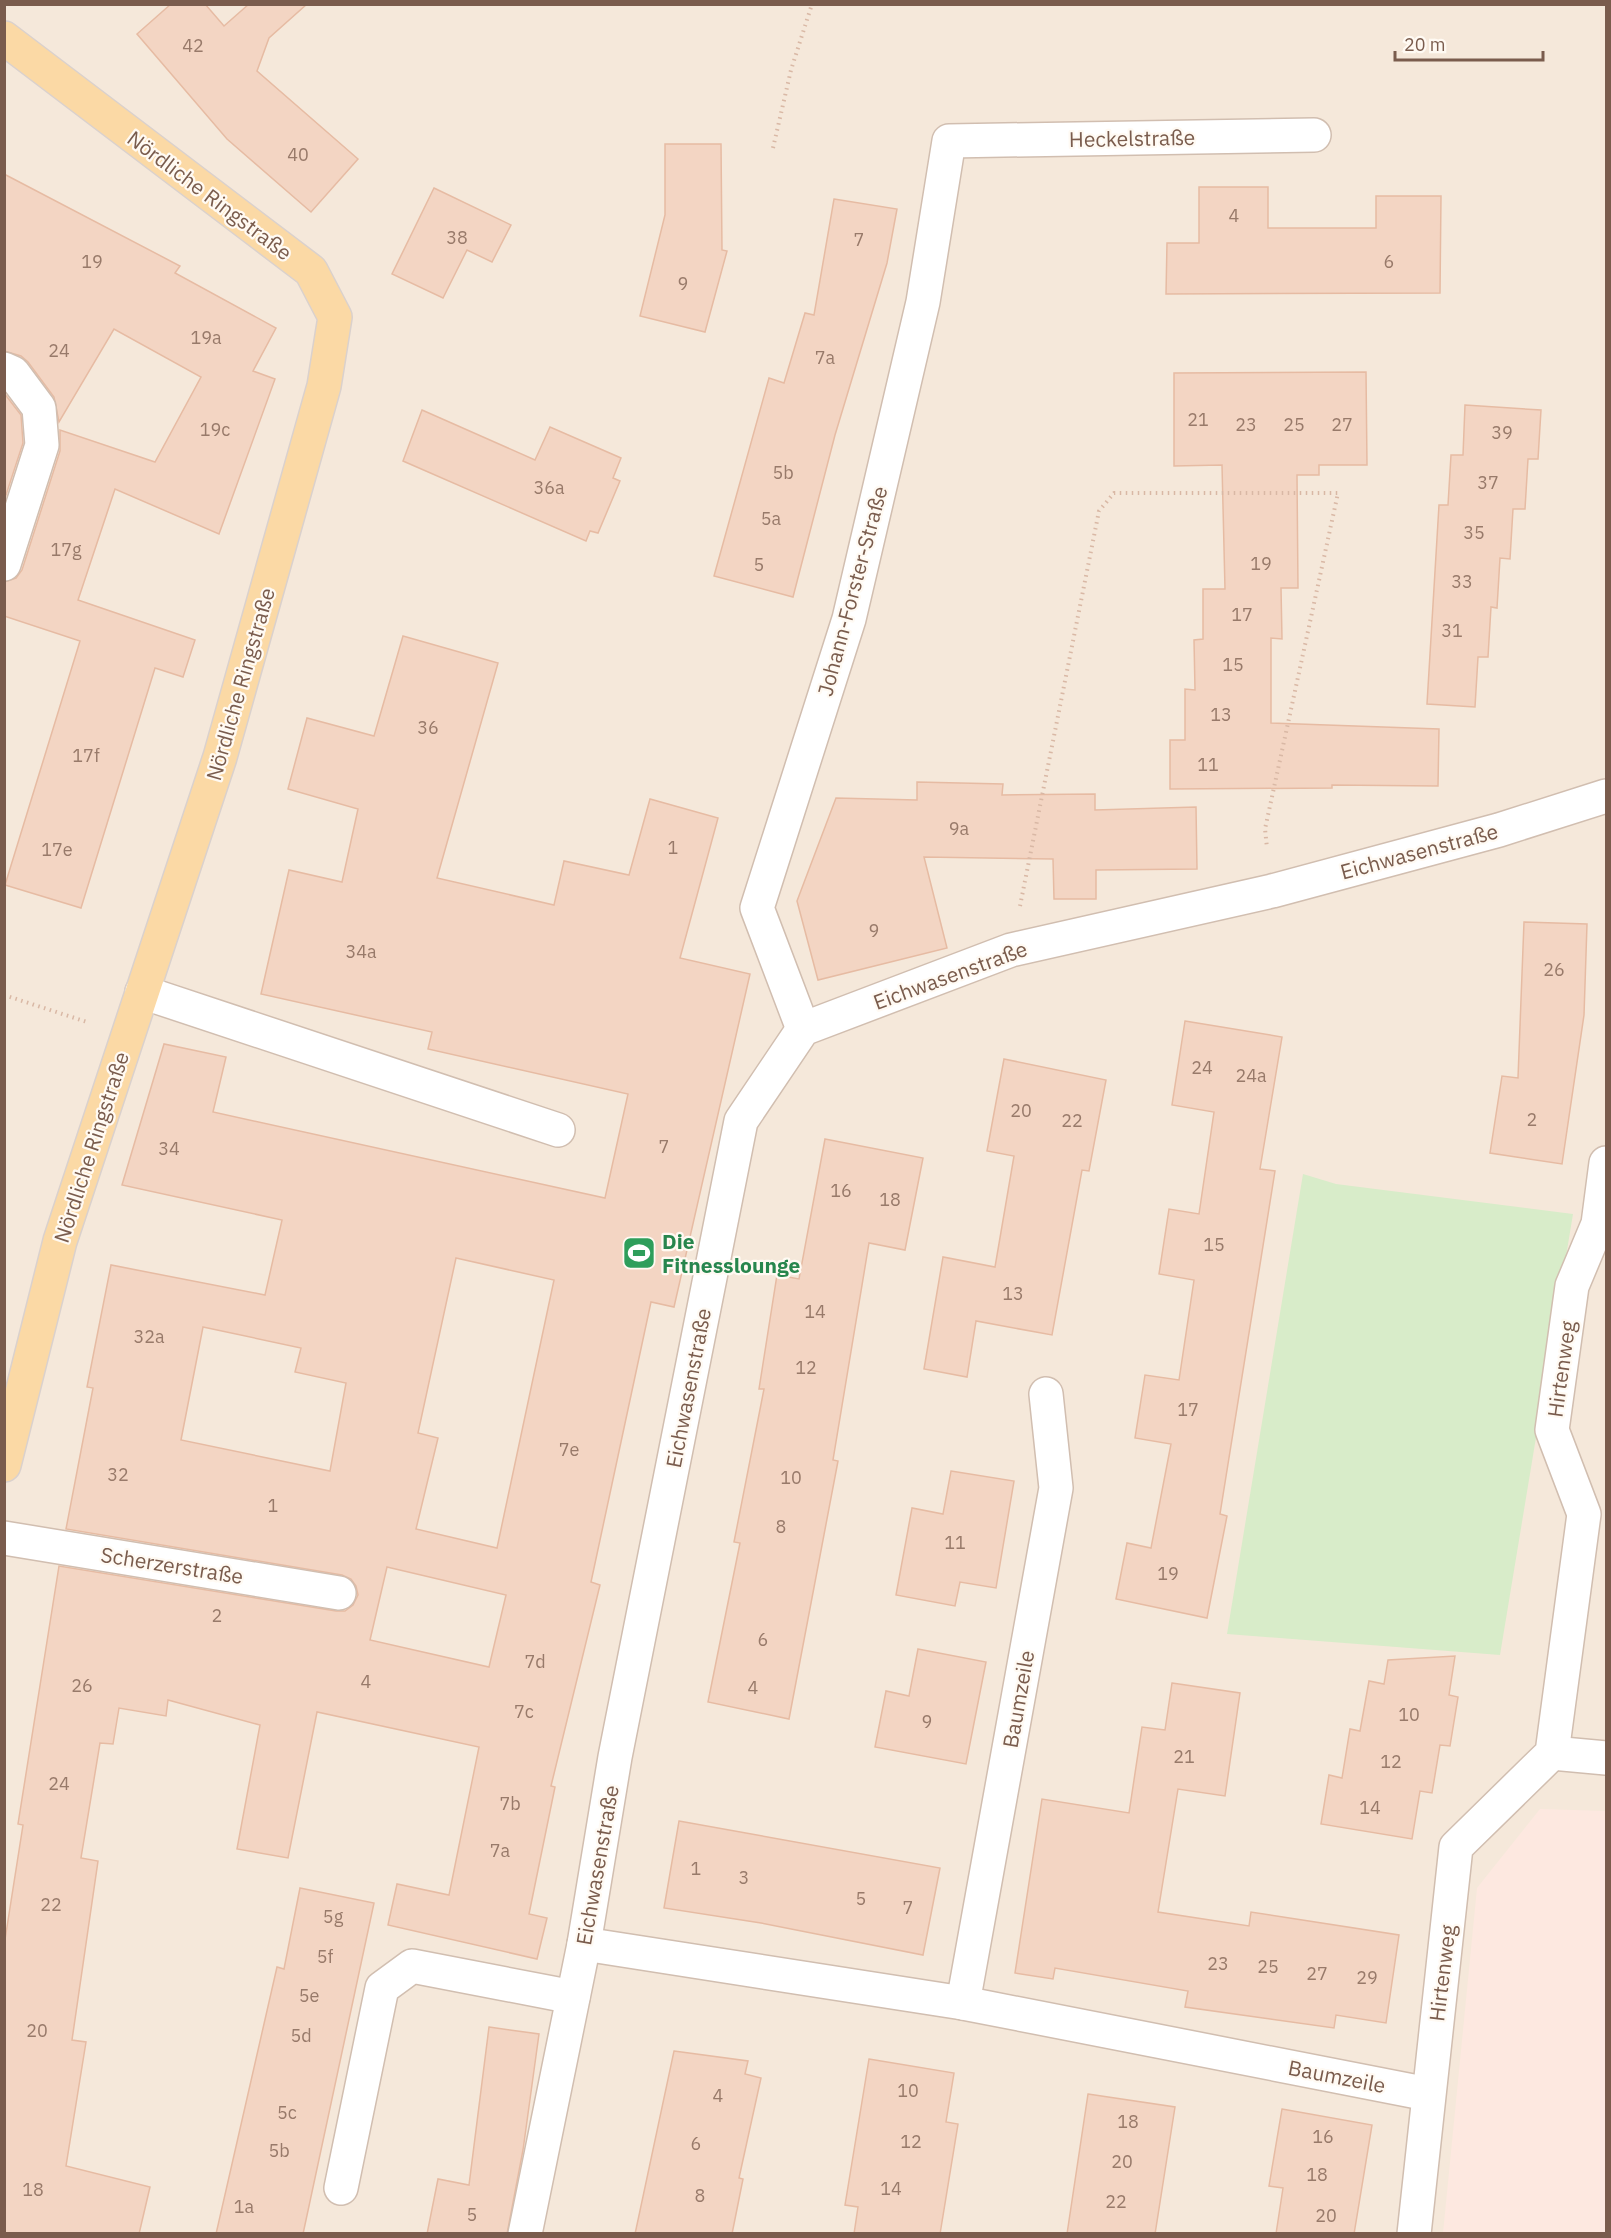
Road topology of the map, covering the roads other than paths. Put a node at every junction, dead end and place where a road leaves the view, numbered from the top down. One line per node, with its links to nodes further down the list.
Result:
1 (4, 38): 7 (main road, Nördliche Ringstraße)
2 (1314, 135): 3 (street, Heckelstraße)
3 (949, 141): 8 (street, Johann-Forster-Straße)
4 (4, 369): 5 (street)
5 (4, 564)
6 (1606, 796): 8 (street, Eichwasenstraße)
7 (142, 992): 9 (street); 12 (main road, Nördliche Ringstraße)
8 (803, 1029): 17 (street, Eichwasenstraße)
9 (558, 1130)
10 (1606, 1163): 15 (street, Hirtenweg)
11 (1046, 1394): 19 (street, Baumzeile)
12 (4, 1465)
13 (4, 1538): 14 (street, Scherzerstraße)
14 (339, 1593)
15 (1552, 1753): 16 (street); 20 (street, Hirtenweg)
16 (1606, 1758)
17 (584, 1944): 18 (street, Eichwasenstraße); 19 (street, Baumzeile)
18 (573, 1997): 21 (street); 22 (street, Eichwasenstraße)
19 (963, 2003): 20 (street, Baumzeile)
20 (1428, 2094): 23 (street, Hirtenweg)
21 (341, 2188)
22 (525, 2234)
23 (1414, 2234)

